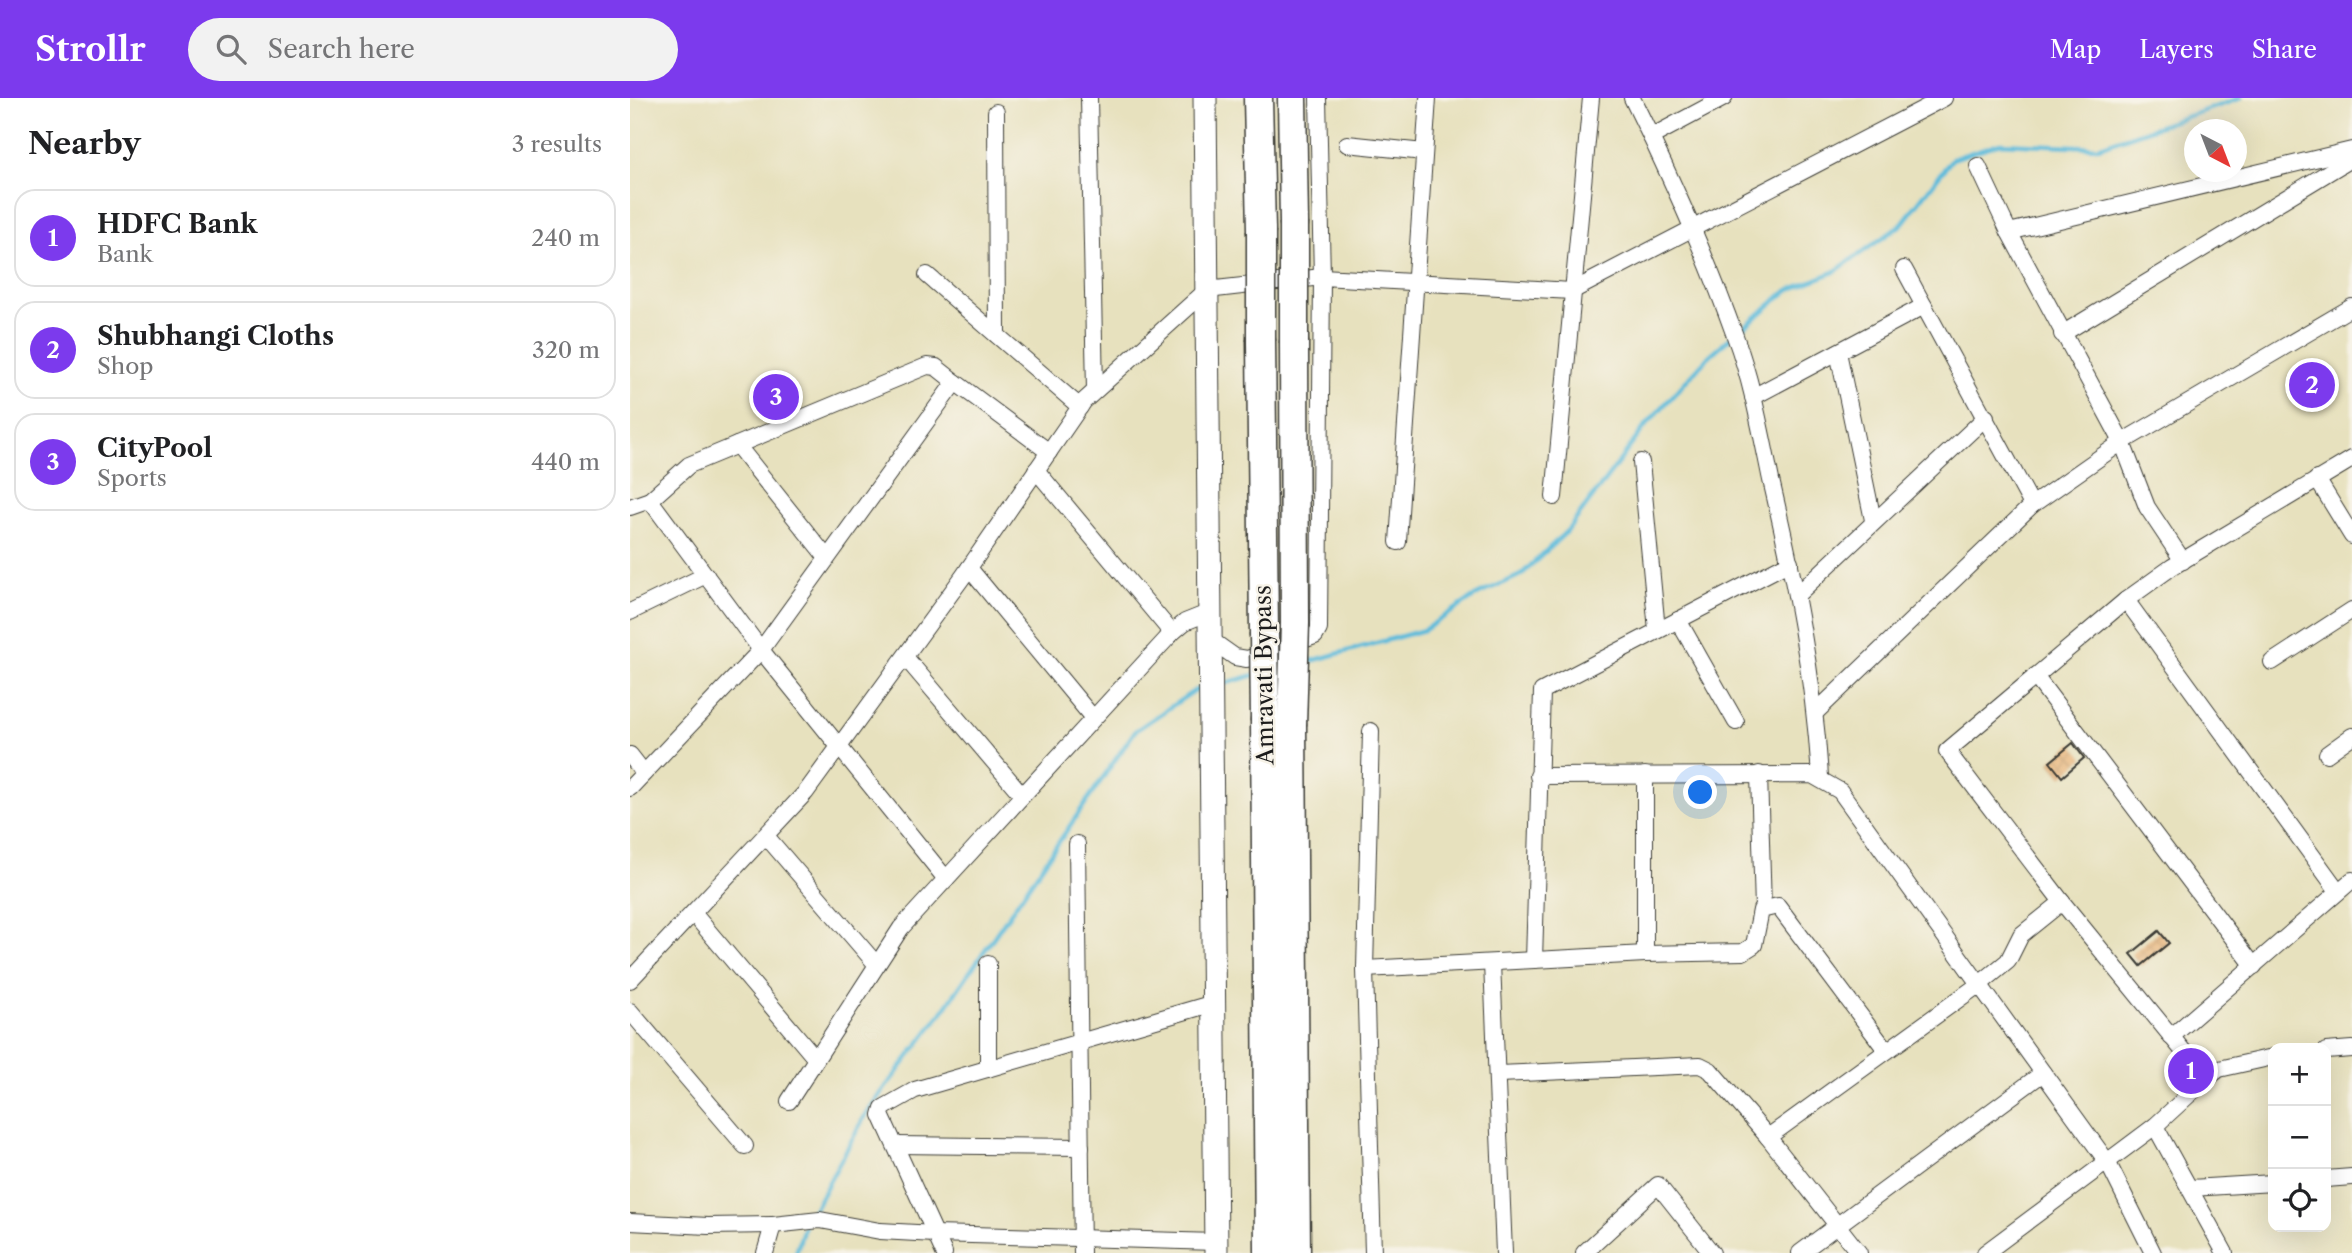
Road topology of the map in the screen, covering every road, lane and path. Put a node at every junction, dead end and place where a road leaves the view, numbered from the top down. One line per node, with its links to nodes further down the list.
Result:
1 (1090, 98): 32 (street)
2 (1205, 98): 24 (main road)
3 (1258, 98): 71 (highway, Amravati Bypass, bridge)
4 (1292, 98): 71 (highway, Amravati Bypass, bridge)
5 (1318, 98): 22 (street)
6 (1428, 98): 15 (street)
7 (1591, 98): 25 (street)
8 (1632, 98): 12 (street)
9 (1724, 98): 12 (street)
10 (1944, 98): 18 (street)
11 (996, 112): 29 (street)
12 (1651, 137): 18 (street)
13 (1347, 144): 15 (street)
14 (2352, 150): 19 (street)
15 (1424, 152): 23 (street)
16 (2352, 158): 28 (street)
17 (1978, 166): 19 (street)
18 (1693, 230): 25 (street); 33 (street)
19 (2009, 232): 28 (street)
20 (1904, 269): 26 (street)
21 (927, 275): 29 (street)
22 (1322, 277): 23 (street); 24 (street); 63 (street)
23 (1415, 281): 25 (street); 49 (street)
24 (1207, 290): 32 (street); 59 (main road)
25 (1572, 291): 43 (street)
26 (1924, 306): 30 (street); 35 (street)
27 (2352, 307): 36 (street)
28 (2062, 334): 36 (street)
29 (997, 335): 34 (street)
30 (1838, 352): 33 (street); 47 (street)
31 (955, 382): 37 (street); 38 (street); 50 (street)
32 (1095, 390): 34 (street)
33 (1752, 397): 52 (street)
34 (1080, 407): 38 (street)
35 (1986, 417): 45 (street); 47 (street)
36 (2122, 442): 45 (street); 51 (street)
37 (737, 445): 44 (street); 50 (street)
38 (1049, 452): 41 (street)
39 (2352, 459): 42 (street)
40 (1641, 462): 61 (street)
41 (1036, 470): 53 (street); 62 (street)
42 (2317, 479): 48 (street); 51 (street)
43 (1554, 497)
44 (650, 500): 46 (street); 54 (street)
45 (2032, 505): 68 (street)
46 (630, 507)
47 (1873, 520): 55 (street)
48 (2352, 536)
49 (1398, 542)
50 (827, 558): 64 (street)
51 (2183, 561): 56 (street)
52 (1790, 562): 55 (street); 60 (street)
53 (969, 568): 65 (street); 69 (street)
54 (706, 575): 58 (street); 64 (street)
55 (1798, 594): 68 (street)
56 (2126, 600): 67 (street); 88 (street)
57 (2352, 610): 66 (street)
58 (630, 612)
59 (1210, 612): 62 (street); 63 (main road)
60 (1678, 620): 61 (street); 70 (street)
61 (1657, 630): 80 (street)
62 (1172, 633): 69 (street)
63 (1211, 640): 101 (main road)
64 (761, 650): 74 (street); 77 (street)
65 (905, 657): 74 (street); 83 (street)
66 (2272, 662)
67 (2035, 676): 89 (street); 97 (street)
68 (1816, 712): 81 (street)
69 (1093, 718): 83 (street)
70 (1736, 722)
71 (1278, 723): 110 (highway, Amravati Bypass)
72 (1371, 731): 98 (street)
73 (2352, 736): 75 (street)
74 (838, 748): 84 (street); 86 (street)
75 (2327, 754)
76 (630, 755): 77 (street)
77 (644, 773): 82 (street)
78 (1759, 774): 79 (street); 81 (street); 90 (street)
79 (1645, 775): 80 (street); 92 (street)
80 (1538, 776): 93 (street)
81 (1820, 777): 100 (street)
82 (630, 788)
83 (1023, 795): 86 (street)
84 (766, 835): 91 (street); 95 (street)
85 (1077, 844): 104 (street)
86 (946, 879): 95 (street)
87 (2352, 880): 88 (street)
88 (2338, 891): 97 (street)
89 (2062, 902): 100 (street); 103 (street)
90 (1763, 909): 92 (street); 106 (street)
91 (693, 913): 99 (street); 109 (street)
92 (1645, 954): 93 (street)
93 (1534, 960): 94 (street)
94 (1492, 963): 98 (street); 113 (street)
95 (876, 964): 109 (street)
96 (988, 964): 111 (street)
97 (2254, 966): 103 (street)
98 (1365, 969): 136 (street)
99 (630, 980)
100 (1981, 983): 106 (street); 112 (street)
101 (1214, 1003): 104 (street); 131 (main road)
102 (630, 1011): 119 (street)
103 (2171, 1037): 114 (street)
104 (1081, 1041): 111 (street); 120 (street)
105 (2352, 1049): 107 (street)
106 (1886, 1050): 117 (street)
107 (2331, 1051)
108 (2268, 1058): 114 (street)
109 (816, 1059): 115 (street)
110 (1282, 1066): 134 (highway, Amravati Bypass); 135 (highway, Amravati Bypass)
111 (988, 1069): 118 (street)
112 (2043, 1073): 121 (street); 128 (street)
113 (1498, 1074): 117 (street); 137 (street)
114 (2206, 1079): 116 (street)
115 (789, 1101)
116 (2155, 1126): 121 (street); 125 (street)
117 (1768, 1137): 128 (street)
118 (896, 1145): 120 (street); 129 (street)
119 (745, 1146)
120 (1081, 1147): 130 (street)
121 (2108, 1163): 142 (street); 143 (street)
122 (2352, 1177): 123 (street)
123 (2331, 1179)
124 (2268, 1183): 125 (street)
125 (2191, 1188): 144 (street)
126 (630, 1222): 127 (street)
127 (773, 1225): 129 (street); 132 (street)
128 (1838, 1226): 140 (street); 141 (street)
129 (935, 1234): 130 (street); 133 (street)
130 (1082, 1247): 131 (street)
131 (1216, 1247)
132 (765, 1253)
133 (944, 1253)
134 (1269, 1253)
135 (1296, 1253)
136 (1373, 1253)
137 (1504, 1253)
138 (1584, 1253): 139 (street)
139 (1712, 1253)
140 (1800, 1253)
141 (1859, 1253)
142 (1985, 1253)
143 (2153, 1253)
144 (2225, 1253)

